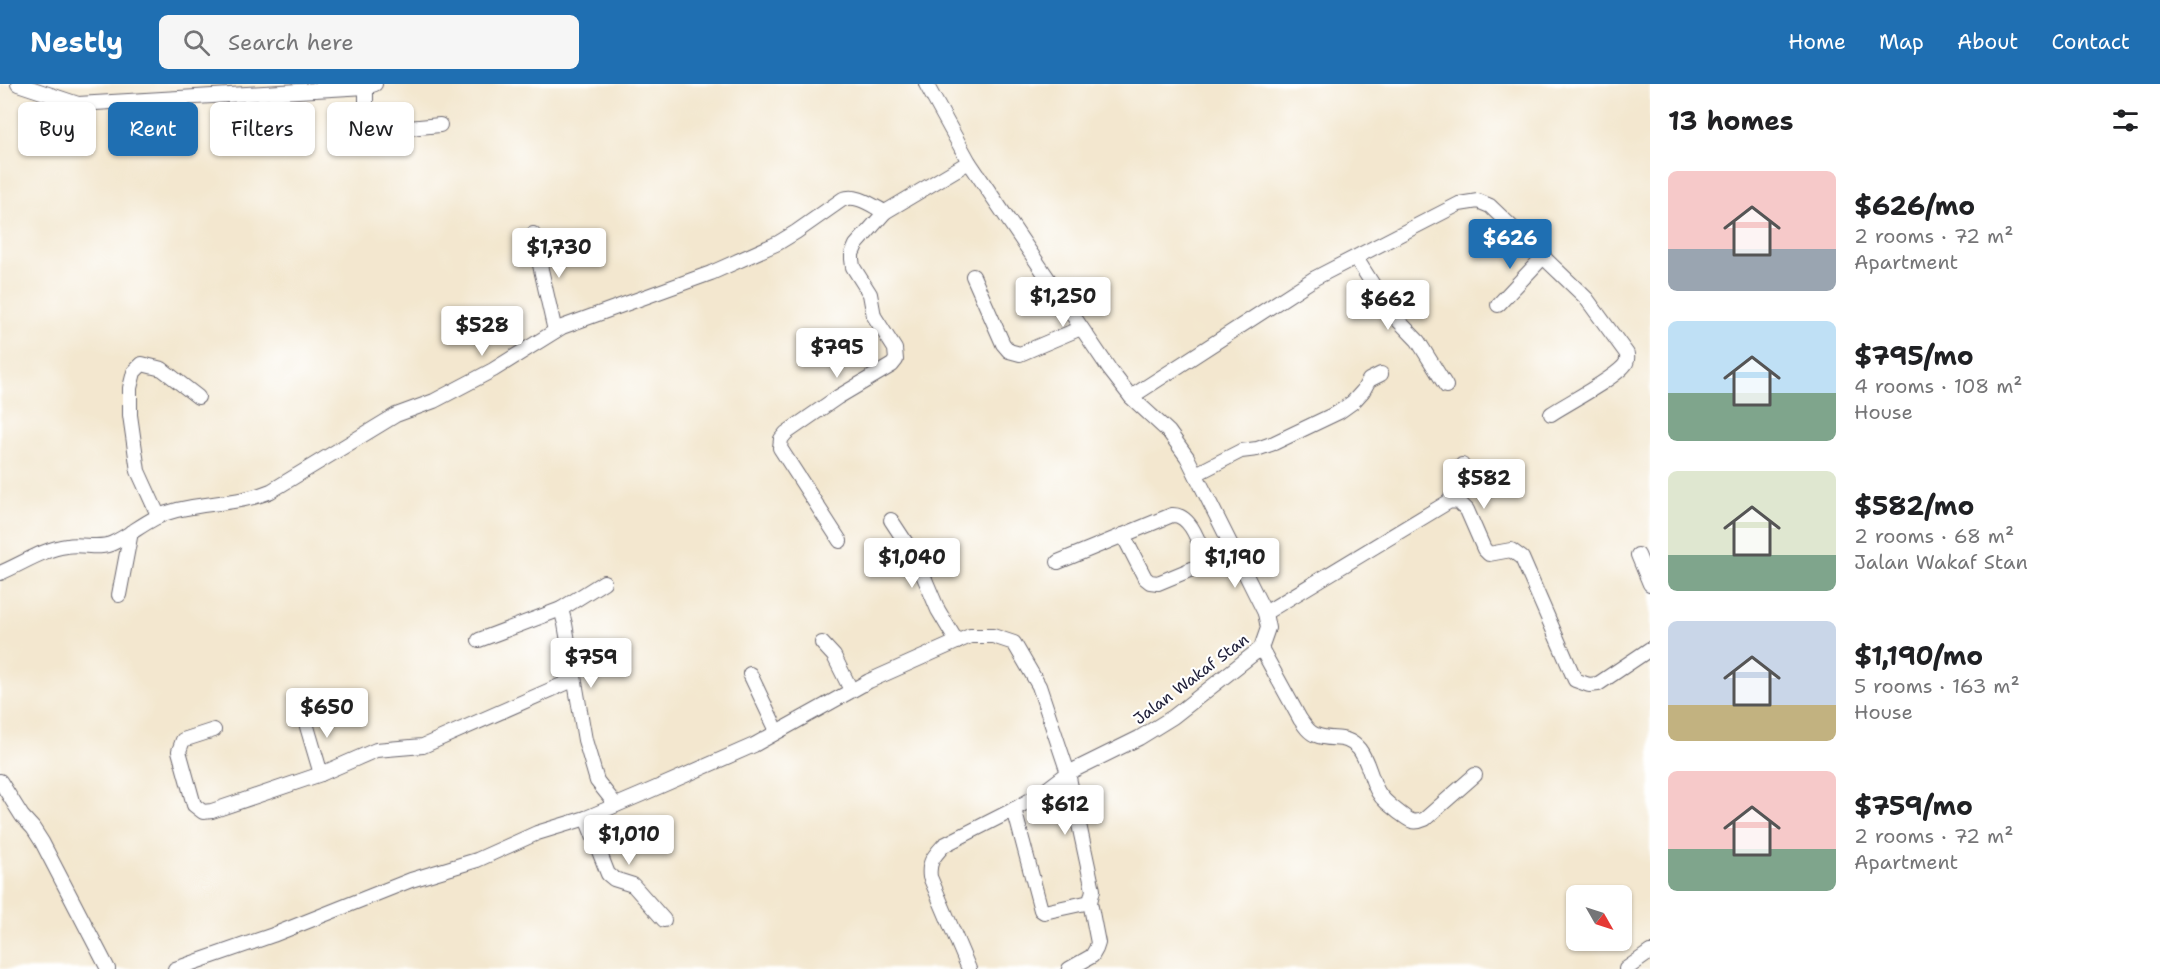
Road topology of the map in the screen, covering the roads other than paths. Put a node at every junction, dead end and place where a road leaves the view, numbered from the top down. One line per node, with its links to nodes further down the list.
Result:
1 (18, 84): 3 (street)
2 (926, 84): 5 (street)
3 (370, 86): 4 (street)
4 (440, 125)
5 (969, 162): 6 (street); 12 (street)
6 (885, 212): 13 (street); 26 (street)
7 (533, 234): 13 (street)
8 (1544, 256): 9 (street); 11 (street); 18 (street)
9 (1356, 258): 15 (street); 17 (street)
10 (973, 276): 12 (street)
11 (1498, 305)
12 (1081, 328): 17 (street)
13 (555, 332): 22 (street)
14 (1381, 374): 20 (street)
15 (1446, 386)
16 (198, 397): 22 (street)
17 (1131, 397): 20 (street)
18 (1551, 414)
19 (1462, 465): 21 (street)
20 (1196, 474): 27 (street)
21 (1450, 501): 36 (street); 41 (street)
22 (158, 514): 24 (street)
23 (891, 520): 38 (street)
24 (131, 532): 31 (street); 34 (street)
25 (1123, 535): 29 (street); 30 (street); 30 (street)
26 (840, 541)
27 (1233, 552): 30 (street); 36 (street)
28 (1638, 555): 33 (street)
29 (1058, 562)
30 (1207, 563)
31 (0, 573)
32 (604, 582): 35 (street)
33 (1650, 584)
34 (119, 595)
35 (561, 609): 37 (street); 43 (street)
36 (1265, 613): 40 (street, Jalan Wakaf Stan)
37 (479, 640)
38 (957, 642): 44 (street); 48 (street)
39 (822, 643): 44 (street)
40 (1261, 648): 48 (street, Jalan Wakaf Stan); 50 (street)
41 (1650, 649)
42 (750, 674): 47 (street)
43 (573, 680): 49 (street); 52 (street)
44 (851, 690): 47 (street)
45 (303, 713): 49 (street)
46 (214, 730): 49 (street)
47 (777, 731): 52 (street)
48 (1068, 773): 53 (street, Jalan Wakaf Stan); 55 (street)
49 (321, 774)
50 (1475, 775)
51 (0, 781): 58 (street)
52 (616, 805): 54 (street)
53 (1014, 810): 55 (street); 60 (street, Jalan Wakaf Stan)
54 (586, 818): 56 (street); 59 (street)
55 (1090, 902): 61 (street)
56 (664, 920)
57 (1650, 952): 62 (street)
58 (108, 969)
59 (174, 969)
60 (969, 969)
61 (1069, 969)
62 (1626, 969)

